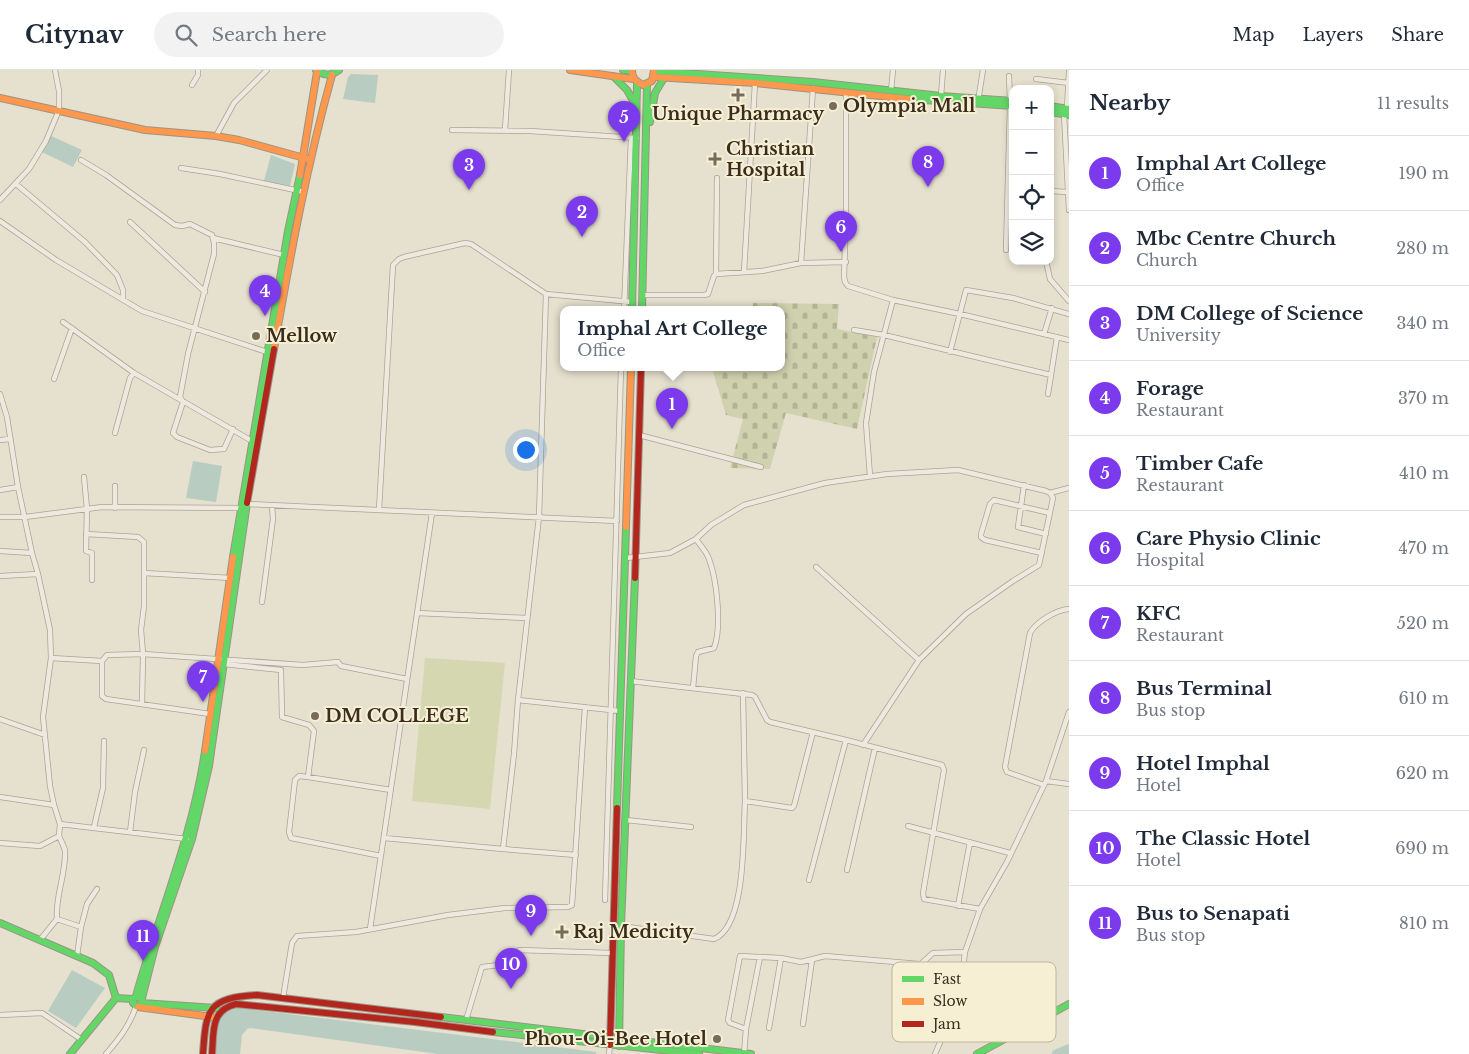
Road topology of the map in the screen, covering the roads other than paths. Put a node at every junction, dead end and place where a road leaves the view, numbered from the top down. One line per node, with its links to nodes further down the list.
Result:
1 (55, 70): 37 (street)
2 (198, 70): 25 (street)
3 (266, 70): 43 (street)
4 (339, 70): 16 (main road)
5 (509, 70): 41 (street)
6 (570, 70): 17 (main road)
7 (623, 70): 12 (main road)
8 (893, 70): 28 (street)
9 (943, 70): 31 (street)
10 (983, 70): 33 (street)
11 (317, 71): 16 (main road); 48 (main road)
12 (632, 71): 21 (main road)
13 (1069, 72): 23 (street)
14 (654, 73): 15 (main road); 19 (main road); 24 (main road)
15 (738, 73): 30 (main road)
16 (332, 75): 48 (main road)
17 (614, 76): 21 (main road); 36 (main road)
18 (1009, 76): 26 (street)
19 (664, 78): 22 (main road); 45 (main road)
20 (1036, 79): 23 (street)
21 (635, 81): 24 (main road); 36 (main road)
22 (755, 83): 27 (main road); 46 (street)
23 (1068, 83): 38 (street)
24 (647, 84): 45 (main road)
25 (192, 85)
26 (1010, 85)
27 (813, 88): 29 (main road); 65 (street)
28 (891, 91): 30 (main road); 31 (main road)
29 (846, 92): 30 (main road); 64 (street)
30 (874, 92): 33 (main road)
31 (941, 96): 33 (main road)
32 (0, 98): 37 (main road)
33 (978, 102): 34 (main road)
34 (1009, 103)
35 (1054, 107): 38 (main road)
36 (637, 108): 44 (main road)
37 (58, 110): 43 (main road); 52 (street)
38 (1067, 111): 39 (main road); 56 (street)
39 (1054, 112)
40 (452, 130): 41 (street)
41 (505, 130): 44 (street)
42 (1010, 130): 62 (street)
43 (216, 136): 48 (main road)
44 (634, 138): 75 (street); 76 (main road)
45 (646, 138): 71 (main road)
46 (750, 152): 47 (street); 67 (street)
47 (769, 152)
48 (308, 159): 53 (main road); 55 (main road)
49 (80, 160): 61 (street)
50 (181, 168): 53 (street)
51 (717, 178): 68 (street)
52 (16, 184): 57 (street); 72 (street)
53 (296, 191): 55 (street); 63 (main road)
54 (1054, 191): 56 (street)
55 (304, 192): 92 (main road)
56 (1067, 192): 58 (street)
57 (0, 200)
58 (1069, 210)
59 (0, 220): 72 (street)
60 (130, 222): 69 (street)
61 (213, 238): 63 (street); 69 (street)
62 (1006, 250)
63 (284, 255): 92 (main road)
64 (846, 262): 65 (street); 73 (street)
65 (801, 263): 67 (street)
66 (1047, 265): 74 (street)
67 (744, 272): 68 (street)
68 (716, 274): 71 (street)
69 (205, 292): 85 (street)
70 (546, 294): 75 (street); 122 (street); 127 (street)
71 (642, 295): 79 (main road)
72 (123, 299): 85 (street)
73 (893, 300): 81 (street); 88 (street)
74 (1069, 301)
75 (624, 302): 76 (street); 77 (street)
76 (632, 302): 78 (main road)
77 (624, 306)
78 (632, 306)
79 (642, 306)
80 (1052, 308): 81 (street); 82 (street); 87 (street)
81 (960, 314): 87 (street); 91 (street)
82 (1069, 314)
83 (63, 322): 84 (street)
84 (72, 328): 96 (street); 98 (street)
85 (195, 329): 92 (street); 101 (street)
86 (854, 330): 88 (street)
87 (1044, 334): 89 (street)
88 (884, 335): 91 (street); 109 (street)
89 (1057, 337): 90 (street); 97 (street)
90 (1069, 340)
91 (950, 352): 97 (street)
92 (271, 353): 107 (main road); 119 (main road)
93 (621, 371): 128 (street)
94 (631, 371): 136 (main road)
95 (641, 371): 104 (main road)
96 (134, 373): 101 (street); 103 (street)
97 (1050, 375): 100 (street)
98 (54, 379)
99 (0, 394): 105 (street)
100 (1048, 394)
101 (183, 402): 102 (street); 102 (street)
102 (232, 429): 107 (street)
103 (115, 433)
104 (639, 435): 108 (street); 135 (main road)
105 (10, 439): 106 (street); 113 (street)
106 (0, 440)
107 (252, 441): 119 (main road)
108 (761, 467)
109 (870, 476): 111 (street); 131 (street)
110 (84, 477): 121 (street)
111 (1024, 485): 116 (street); 118 (street)
112 (114, 486): 120 (street)
113 (18, 487): 115 (street); 126 (street)
114 (1069, 488): 116 (street)
115 (0, 490)
116 (1050, 493): 124 (street)
117 (272, 506): 119 (street); 122 (street); 143 (street)
118 (1021, 506): 124 (street); 130 (street); 134 (street)
119 (244, 507): 120 (street); 141 (main road); 151 (main road)
120 (114, 508): 121 (street)
121 (87, 509): 126 (street); 129 (street)
122 (379, 510): 123 (street)
123 (432, 513): 127 (street); 145 (street)
124 (1050, 513): 130 (street)
125 (0, 517): 126 (street)
126 (24, 517): 133 (street)
127 (539, 517): 128 (street); 146 (street)
128 (617, 521): 159 (street)
129 (86, 534): 138 (street); 142 (street)
130 (1046, 534): 134 (street)
131 (696, 539): 135 (street); 154 (street)
132 (0, 551): 133 (street)
133 (32, 553): 139 (street)
134 (1042, 553): 149 (street)
135 (635, 557): 136 (street); 153 (main road)
136 (626, 558): 160 (main road)
137 (816, 567): 149 (street)
138 (144, 573): 141 (street); 147 (street)
139 (38, 574): 140 (street); 148 (street)
140 (0, 576)
141 (231, 578): 151 (main road)
142 (92, 580)
143 (262, 602)
144 (1069, 609): 175 (street)
145 (417, 612): 146 (street); 152 (street)
146 (528, 618): 156 (street)
147 (143, 654): 150 (street); 151 (street); 157 (street)
148 (51, 658): 150 (street); 165 (street)
149 (919, 660): 168 (street)
150 (102, 661): 157 (street)
151 (222, 661): 152 (street); 162 (main road); 171 (main road); 172 (street)
152 (407, 679): 177 (street)
153 (630, 681): 154 (street); 174 (main road)
154 (693, 688): 155 (street)
155 (743, 693): 164 (street); 179 (street)
156 (518, 700): 158 (street); 193 (street)
157 (142, 704): 162 (street)
158 (585, 707): 159 (street); 195 (street)
159 (610, 710): 160 (street); 200 (street)
160 (620, 711): 173 (main road)
161 (1069, 712): 175 (street)
162 (210, 714): 171 (main road)
163 (0, 719): 165 (street)
164 (813, 732): 166 (street); 179 (street)
165 (45, 734): 180 (street)
166 (846, 740): 168 (street); 198 (street)
167 (104, 741): 184 (street)
168 (863, 745): 169 (street)
169 (875, 748): 187 (street); 197 (street)
170 (144, 750): 186 (street)
171 (206, 764): 190 (main road)
172 (308, 777): 177 (street); 196 (street)
173 (618, 778): 174 (main road); 210 (main road)
174 (627, 778): 181 (main road)
175 (1045, 783): 176 (street); 194 (street)
176 (1069, 784)
177 (391, 790): 189 (street)
178 (0, 797): 180 (street)
179 (744, 801): 205 (street)
180 (54, 805): 182 (street)
181 (626, 820): 185 (street); 205 (main road)
182 (60, 824): 184 (street); 188 (street)
183 (908, 826): 187 (street)
184 (94, 827): 186 (street)
185 (691, 828)
186 (130, 832): 190 (street)
187 (933, 832): 191 (street); 201 (street)
188 (59, 836): 192 (street); 203 (street)
189 (384, 838): 193 (street); 196 (street)
190 (189, 839): 220 (main road)
191 (970, 842): 194 (street); 201 (street)
192 (0, 843)
193 (503, 849): 195 (street)
194 (1010, 853): 202 (street)
195 (576, 855): 207 (street)
196 (381, 856): 207 (street)
197 (847, 870)
198 (809, 880)
199 (97, 889): 206 (street)
200 (605, 900)
201 (958, 906): 202 (street)
202 (980, 909): 209 (street)
203 (57, 918): 206 (street); 208 (street)
204 (0, 923): 208 (main road)
205 (621, 926): 233 (main road)
206 (81, 927): 211 (street)
207 (370, 929): 219 (street)
208 (40, 940): 211 (main road)
209 (965, 952): 216 (street); 217 (street)
210 (612, 953): 228 (street); 232 (main road)
211 (77, 956): 218 (main road)
212 (760, 957): 213 (street); 231 (street); 231 (street)
213 (781, 958): 214 (street); 230 (street)
214 (812, 960): 215 (street); 229 (street)
215 (896, 962)
216 (923, 962)
217 (964, 962)
218 (116, 998): 220 (main road); 234 (main road)
219 (283, 998): 222 (main road); 228 (main road)
220 (137, 1002): 222 (main road); 226 (main road); 240 (street)
221 (1069, 1004): 224 (main road)
222 (210, 1008): 223 (main road); 226 (main road)
223 (221, 1009): 227 (main road); 237 (main road)
224 (1056, 1011)
225 (0, 1015): 234 (street)
226 (207, 1016): 227 (main road); 241 (main road)
227 (216, 1018): 242 (main road)
228 (466, 1020): 232 (main road)
229 (802, 1024)
230 (769, 1028)
231 (746, 1029): 245 (street)
232 (610, 1038): 233 (main road); 237 (main road)
233 (620, 1039): 238 (main road); 245 (main road)
234 (82, 1040): 239 (main road)
235 (940, 1042): 246 (street)
236 (999, 1042): 247 (main road)
237 (610, 1045): 238 (main road); 243 (street)
238 (619, 1046): 244 (main road)
239 (70, 1054)
240 (106, 1054)
241 (203, 1054)
242 (212, 1054)
243 (609, 1054)
244 (699, 1054)
245 (746, 1054)
246 (934, 1054)
247 (977, 1054)

